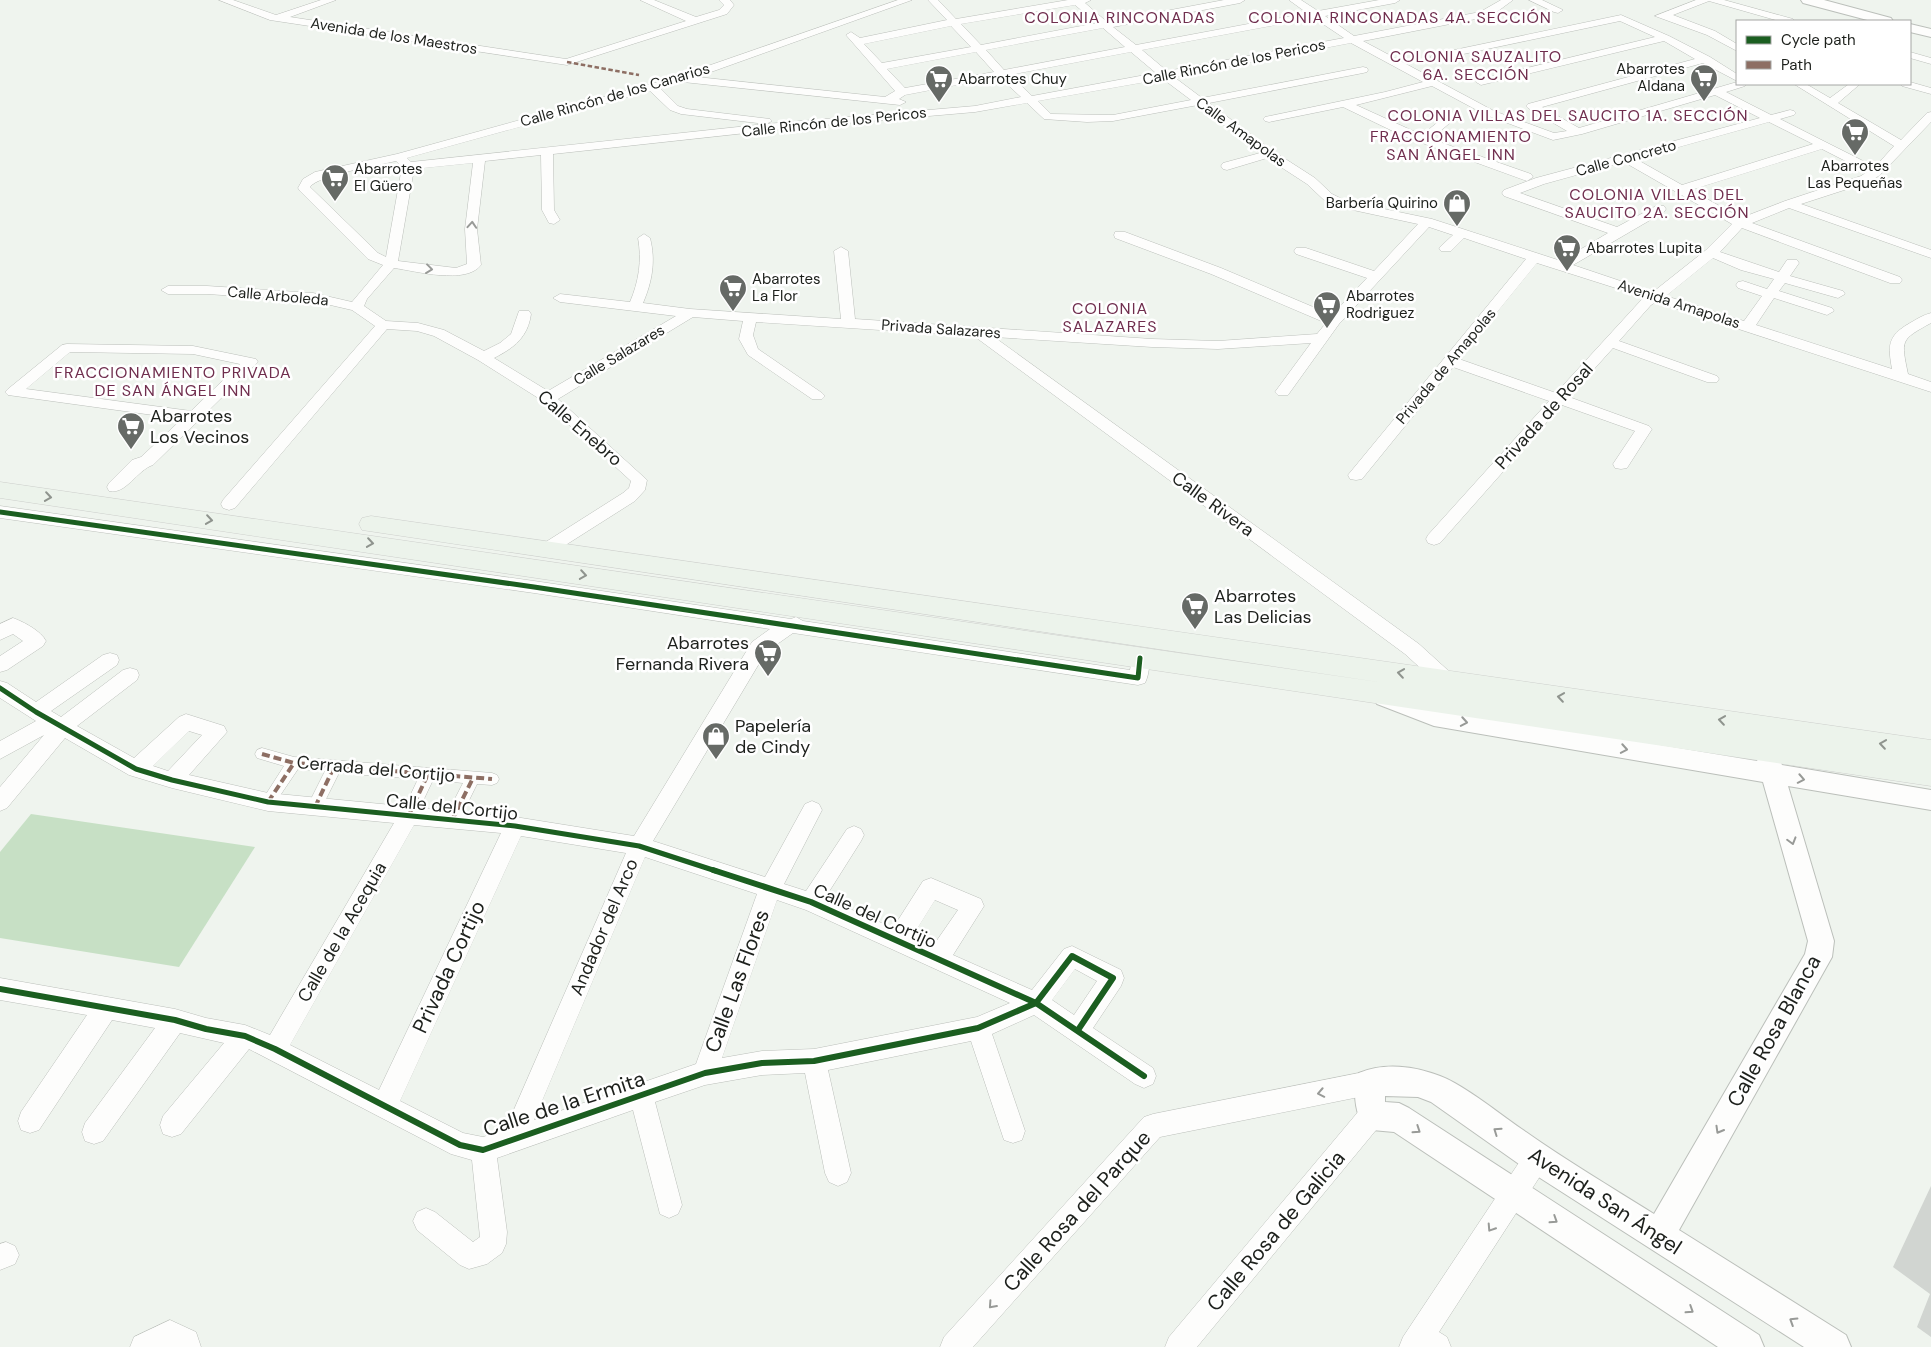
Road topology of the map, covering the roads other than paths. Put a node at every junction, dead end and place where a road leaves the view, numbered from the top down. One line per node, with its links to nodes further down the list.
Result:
1 (224, 0): 19 (street, Avenida de los Maestros)
2 (331, 0): 19 (street)
3 (645, 0): 23 (street)
4 (724, 0): 23 (street)
5 (906, 0): 25 (street, Calle Rincón de los Canarios)
6 (933, 0): 24 (street)
7 (1240, 0): 26 (street)
8 (1294, 0): 18 (street)
9 (1395, 0): 18 (street)
10 (1508, 0): 33 (street, Calle Rincón de los Pericos)
11 (1534, 0): 16 (street)
12 (1705, 0): 17 (street)
13 (1713, 0): 21 (street)
14 (1808, 0): 22 (main road)
15 (1079, 1): 24 (street); 26 (street, Calle Amapolas)
16 (1558, 10)
17 (1668, 13): 27 (street); 29 (street)
18 (1316, 14): 33 (street); 37 (street)
19 (278, 18): 42 (street, Avenida de los Maestros)
20 (1621, 18): 27 (street); 39 (street)
21 (1785, 20)
22 (1882, 20)
23 (696, 21): 42 (street)
24 (954, 22): 34 (street); 35 (street)
25 (840, 23): 34 (street); 48 (street, Calle Rincón de los Canarios)
26 (1104, 24): 35 (street); 37 (street, Calle Amapolas)
27 (1637, 24): 32 (street)
28 (1911, 28): 30 (main road)
29 (1714, 31): 31 (street); 36 (street)
30 (1931, 33)
31 (1736, 35)
32 (1665, 38): 40 (street); 49 (street)
33 (1352, 39): 46 (street, Calle Rincón de los Pericos); 50 (street)
34 (857, 42): 43 (street)
35 (977, 47): 43 (street); 45 (street)
36 (1736, 47)
37 (1132, 48): 45 (street); 46 (street, Calle Amapolas)
38 (1911, 55): 41 (street)
39 (1435, 57)
40 (1706, 59): 47 (street); 71 (street)
41 (1931, 61)
42 (567, 62)
43 (878, 67): 57 (street)
44 (1363, 70): 61 (street)
45 (1000, 72): 57 (street); 60 (street)
46 (1165, 75): 60 (street, Calle Rincón de los Pericos); 61 (street, Calle Amapolas)
47 (1736, 77)
48 (680, 79): 55 (street, Calle Rincón de los Canarios); 59 (street)
49 (1481, 82)
50 (1431, 83): 63 (street); 71 (street)
51 (1738, 85): 58 (street)
52 (1801, 85): 62 (street)
53 (1854, 85): 62 (street)
54 (1910, 85): 56 (street)
55 (652, 86): 70 (street); 79 (street, Calle Rincón de los Canarios)
56 (1931, 91)
57 (902, 92): 59 (street)
58 (1718, 92): 67 (street); 71 (street)
59 (888, 100): 64 (street)
60 (1029, 100): 61 (street); 64 (street, Calle Rincón de los Pericos)
61 (1199, 101): 76 (street, Calle Amapolas)
62 (1831, 102): 73 (street)
63 (1346, 104): 68 (street); 72 (street)
64 (951, 111): 70 (street, Calle Rincón de los Pericos)
65 (1790, 112): 67 (street, Calle Concreto)
66 (1931, 115): 73 (street)
67 (1770, 118): 74 (street); 78 (street, Calle Concreto)
68 (1270, 119)
69 (1448, 119): 72 (street)
70 (802, 124): 75 (street, Calle Rincón de los Pericos)
71 (1578, 132)
72 (1423, 140): 82 (street)
73 (1901, 145): 81 (street)
74 (1823, 146): 81 (street); 83 (street)
75 (547, 152): 77 (street, Calle Rincón de los Pericos); 86 (street)
76 (1269, 154): 80 (street); 87 (street, Calle Amapolas)
77 (479, 159): 79 (street, Calle Rincón de los Pericos); 102 (street, one-way to 77)
78 (1628, 159): 83 (street); 89 (street, Calle Concreto)
79 (404, 161): 100 (street); 100 (street, Calle Rincón de los Canarios)
80 (1228, 166)
81 (1876, 172): 84 (street)
82 (1527, 177)
83 (1680, 189): 88 (street)
84 (1789, 204): 88 (street); 96 (street)
85 (1660, 209): 89 (street)
86 (554, 220)
87 (1427, 222): 90 (street, Avenida Amapolas); 103 (street)
88 (1740, 223): 97 (street, Privada de Rosal); 105 (street)
89 (1618, 232): 101 (street)
90 (1462, 233): 93 (street); 98 (street, Avenida Amapolas)
91 (1120, 235): 119 (street)
92 (644, 238): 113 (street)
93 (1446, 248)
94 (1301, 251): 103 (street)
95 (841, 252): 120 (street)
96 (1928, 253)
97 (1711, 254): 104 (street); 110 (street, Privada de Rosal)
98 (1535, 257): 101 (street, Avenida Amapolas); 127 (street, Privada de Amapolas)
99 (1792, 263): 104 (street)
100 (391, 264): 102 (street, one-way to 102); 112 (street)
101 (1563, 266): 110 (street, Avenida Amapolas)
102 (468, 270)
103 (1376, 276): 119 (street)
104 (1782, 278): 108 (street); 109 (street)
105 (1895, 280)
106 (1742, 284): 108 (street)
107 (168, 290): 112 (street, Calle Arboleda)
108 (1771, 294): 114 (street); 122 (street)
109 (1838, 294)
110 (1656, 296): 122 (street, Avenida Amapolas); 125 (street, Privada de Rosal)
111 (560, 298): 113 (street, Privada Salazares)
112 (357, 307): 121 (street, Calle Arboleda)
113 (634, 308): 115 (street, Privada Salazares)
114 (1827, 311)
115 (690, 313): 117 (street, Privada Salazares); 133 (street, Calle Salazares)
116 (524, 314): 126 (street)
117 (751, 317): 120 (street, Privada Salazares); 132 (street)
118 (1931, 317): 128 (street)
119 (1334, 321): 124 (street)
120 (848, 323): 123 (street, Privada Salazares)
121 (382, 324): 126 (street, Calle Enebro); 141 (street)
122 (1748, 326): 128 (street, Avenida Amapolas)
123 (978, 332): 124 (street, Privada Salazares); 156 (street, Calle Rivera)
124 (1323, 338): 131 (street)
125 (1609, 342): 129 (street); 134 (street, Privada de Rosal)
126 (483, 357): 133 (street, Calle Enebro)
127 (1450, 361): 134 (street); 139 (street, Privada de Amapolas)
128 (1900, 378): 130 (street, Avenida Amapolas)
129 (1712, 379)
130 (1931, 387)
131 (1283, 392)
132 (817, 396)
133 (548, 398): 144 (street, Calle Enebro)
134 (1560, 399): 136 (street); 143 (street, Privada de Rosal)
135 (194, 416): 135 (street); 138 (street)
136 (1621, 464)
137 (0, 470): 138 (main road)
138 (132, 475): 141 (main road)
139 (1356, 475)
140 (0, 490): 145 (main road, one-way to 145)
141 (229, 504): 144 (main road)
142 (0, 512): 145 (street)
143 (1434, 539)
144 (542, 568): 145 (main road); 146 (main road); 147 (main road)
145 (472, 569)
146 (862, 606): 147 (main road); 148 (street, Andador del Arco); 150 (main road); 152 (main road)
147 (754, 610): 148 (street); 151 (street, Andador del Arco)
148 (791, 626): 150 (street); 151 (street, Andador del Arco)
149 (0, 633): 154 (street)
150 (976, 644): 152 (main road)
151 (759, 647): 182 (street, Andador del Arco)
152 (1141, 647): 156 (main road, one-way to 152); 161 (main road, one-way to 161)
153 (110, 660): 157 (street)
154 (0, 665)
155 (130, 675): 159 (street)
156 (1446, 679): 161 (main road, one-way to 156)
157 (80, 681): 159 (street); 160 (street)
158 (0, 688): 160 (street, Calle del Cortijo)
159 (104, 694): 160 (street)
160 (50, 720): 162 (street); 167 (street, Calle del Cortijo); 174 (street)
161 (1767, 750): 163 (main road, one-way to 161); 169 (main road); 173 (street, one-way to 173); 213 (street, Calle Rosa Blanca, one-way to 213)
162 (0, 751)
163 (1931, 752)
164 (262, 754): 165 (street, Cerrada del Cortijo)
165 (294, 763): 166 (street, Cerrada del Cortijo); 175 (street)
166 (334, 767): 168 (street, Cerrada del Cortijo); 176 (street)
167 (136, 769): 172 (street, Calle del Cortijo); 172 (street)
168 (428, 774): 170 (street, Cerrada del Cortijo); 178 (street)
169 (1931, 774)
170 (473, 778): 171 (street, Cerrada del Cortijo); 179 (street)
171 (492, 779)
172 (172, 780): 175 (street, Calle del Cortijo)
173 (1931, 800)
174 (0, 802)
175 (268, 802): 176 (street, Calle del Cortijo)
176 (315, 808): 178 (street, Calle del Cortijo)
177 (812, 810): 183 (street)
178 (409, 815): 179 (street, Calle del Cortijo); 194 (street, Calle de la Acequia)
179 (452, 820): 180 (street, Calle del Cortijo)
180 (515, 826): 182 (street, Calle del Cortijo); 200 (street, Privada Cortijo)
181 (854, 835): 184 (street)
182 (639, 846): 183 (street, Calle del Cortijo); 206 (street, Andador del Arco)
183 (770, 889): 184 (street, Calle del Cortijo); 196 (street, Calle Las Flores)
184 (811, 902): 185 (street, Calle del Cortijo)
185 (897, 941): 186 (street, Calle del Cortijo); 186 (street)
186 (937, 959): 188 (street, Calle del Cortijo)
187 (4, 995): 189 (street, Calle de la Ermita)
188 (1036, 1003): 191 (street, Calle de la Ermita); 192 (street, Calle del Cortijo); 192 (street)
189 (106, 1008): 190 (street, Calle de la Ermita); 202 (street)
190 (175, 1020): 193 (street, Calle de la Ermita); 205 (street)
191 (978, 1028): 195 (street, Calle de la Ermita); 204 (street)
192 (1078, 1030): 197 (street, Calle del Cortijo)
193 (245, 1036): 194 (street, Calle de la Ermita); 203 (street)
194 (275, 1049): 200 (street, Calle de la Ermita)
195 (814, 1061): 196 (street, Calle de la Ermita); 209 (street)
196 (705, 1073): 199 (street, Calle de la Ermita)
197 (1144, 1076)
198 (1369, 1083): 201 (street); 208 (street, Avenida San Ángel, one-way to 198); 218 (street, Calle Rosa del Parque, one-way to 218)
199 (641, 1095): 206 (street, Calle de la Ermita); 211 (street)
200 (384, 1107): 207 (street, Calle de la Ermita)
201 (1372, 1115): 210 (street, one-way to 210); 219 (street, Calle Rosa de Galicia)
202 (30, 1121)
203 (172, 1125)
204 (1013, 1131)
205 (94, 1132)
206 (513, 1140): 207 (street, Calle de la Ermita)
207 (483, 1150): 212 (street)
208 (1538, 1158): 210 (street); 213 (street, Avenida San Ángel)
209 (838, 1173)
210 (1513, 1194): 214 (street, one-way to 214); 220 (street, one-way to 220)
211 (669, 1205)
212 (426, 1221)
213 (1659, 1235): 215 (street, Avenida San Ángel, one-way to 213)
214 (1424, 1343)
215 (1826, 1345)
216 (144, 1347): 217 (street)
217 (187, 1347)
218 (954, 1347)
219 (1180, 1347)
220 (1747, 1347)

